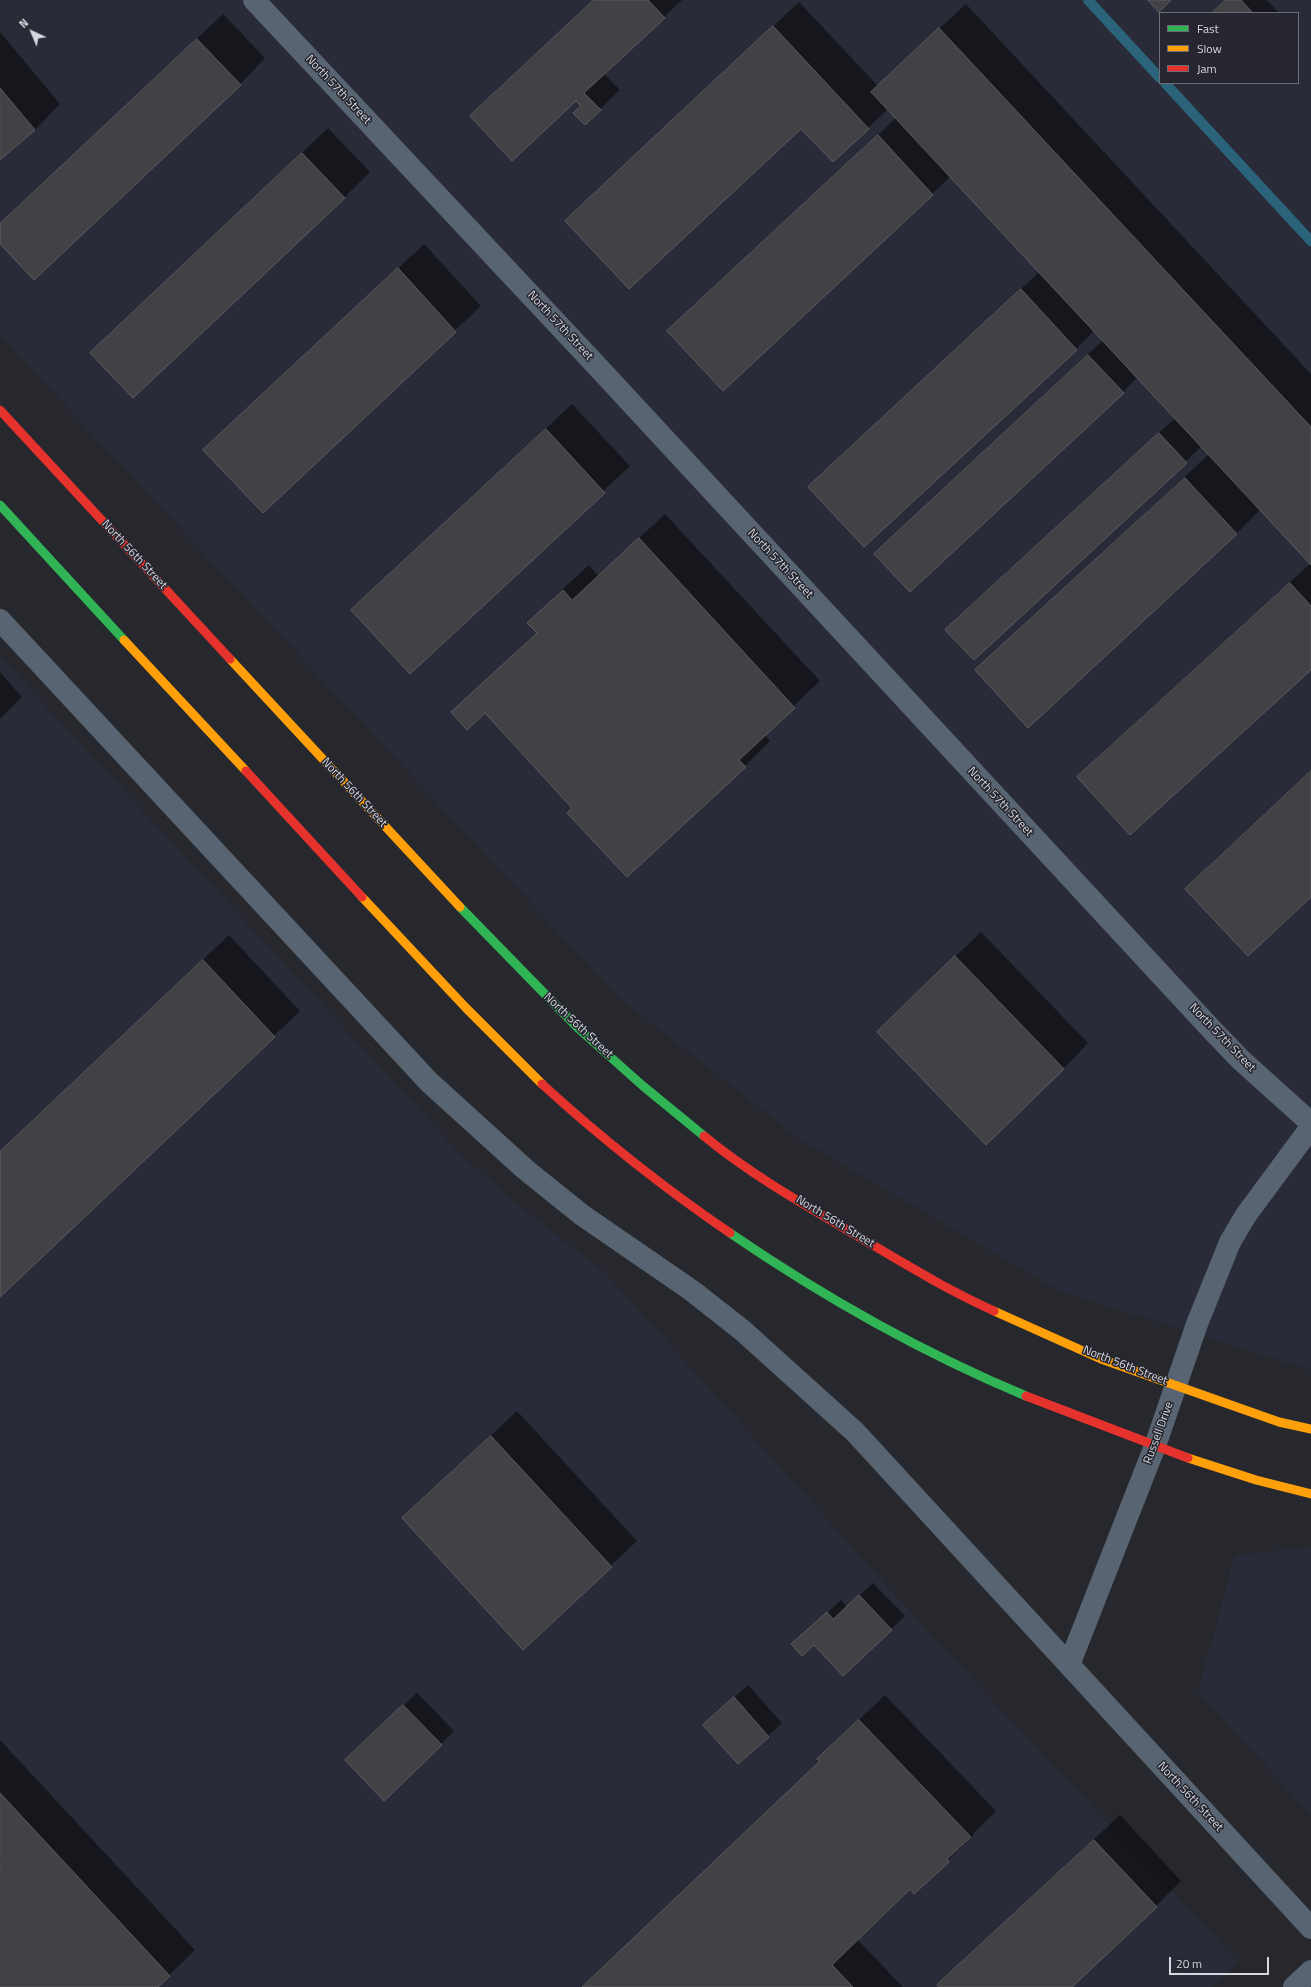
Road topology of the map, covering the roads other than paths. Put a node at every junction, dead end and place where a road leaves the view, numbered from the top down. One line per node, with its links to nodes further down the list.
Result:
1 (254, 0): 5 (street, North 57th Street)
2 (0, 410): 7 (main road, North 56th Street)
3 (0, 505): 9 (main road)
4 (0, 620): 11 (street, North 56th Street)
5 (1311, 1122)
6 (1311, 1126): 7 (street, Russell Drive)
7 (1176, 1386): 8 (main road, North 56th Street); 9 (street, Russell Drive)
8 (1311, 1429)
9 (1155, 1446): 10 (main road); 11 (street, Russell Drive)
10 (1311, 1494)
11 (1069, 1665): 12 (street, North 56th Street)
12 (1311, 1928)
13 (1311, 1971): 14 (street)
14 (1294, 1987)

